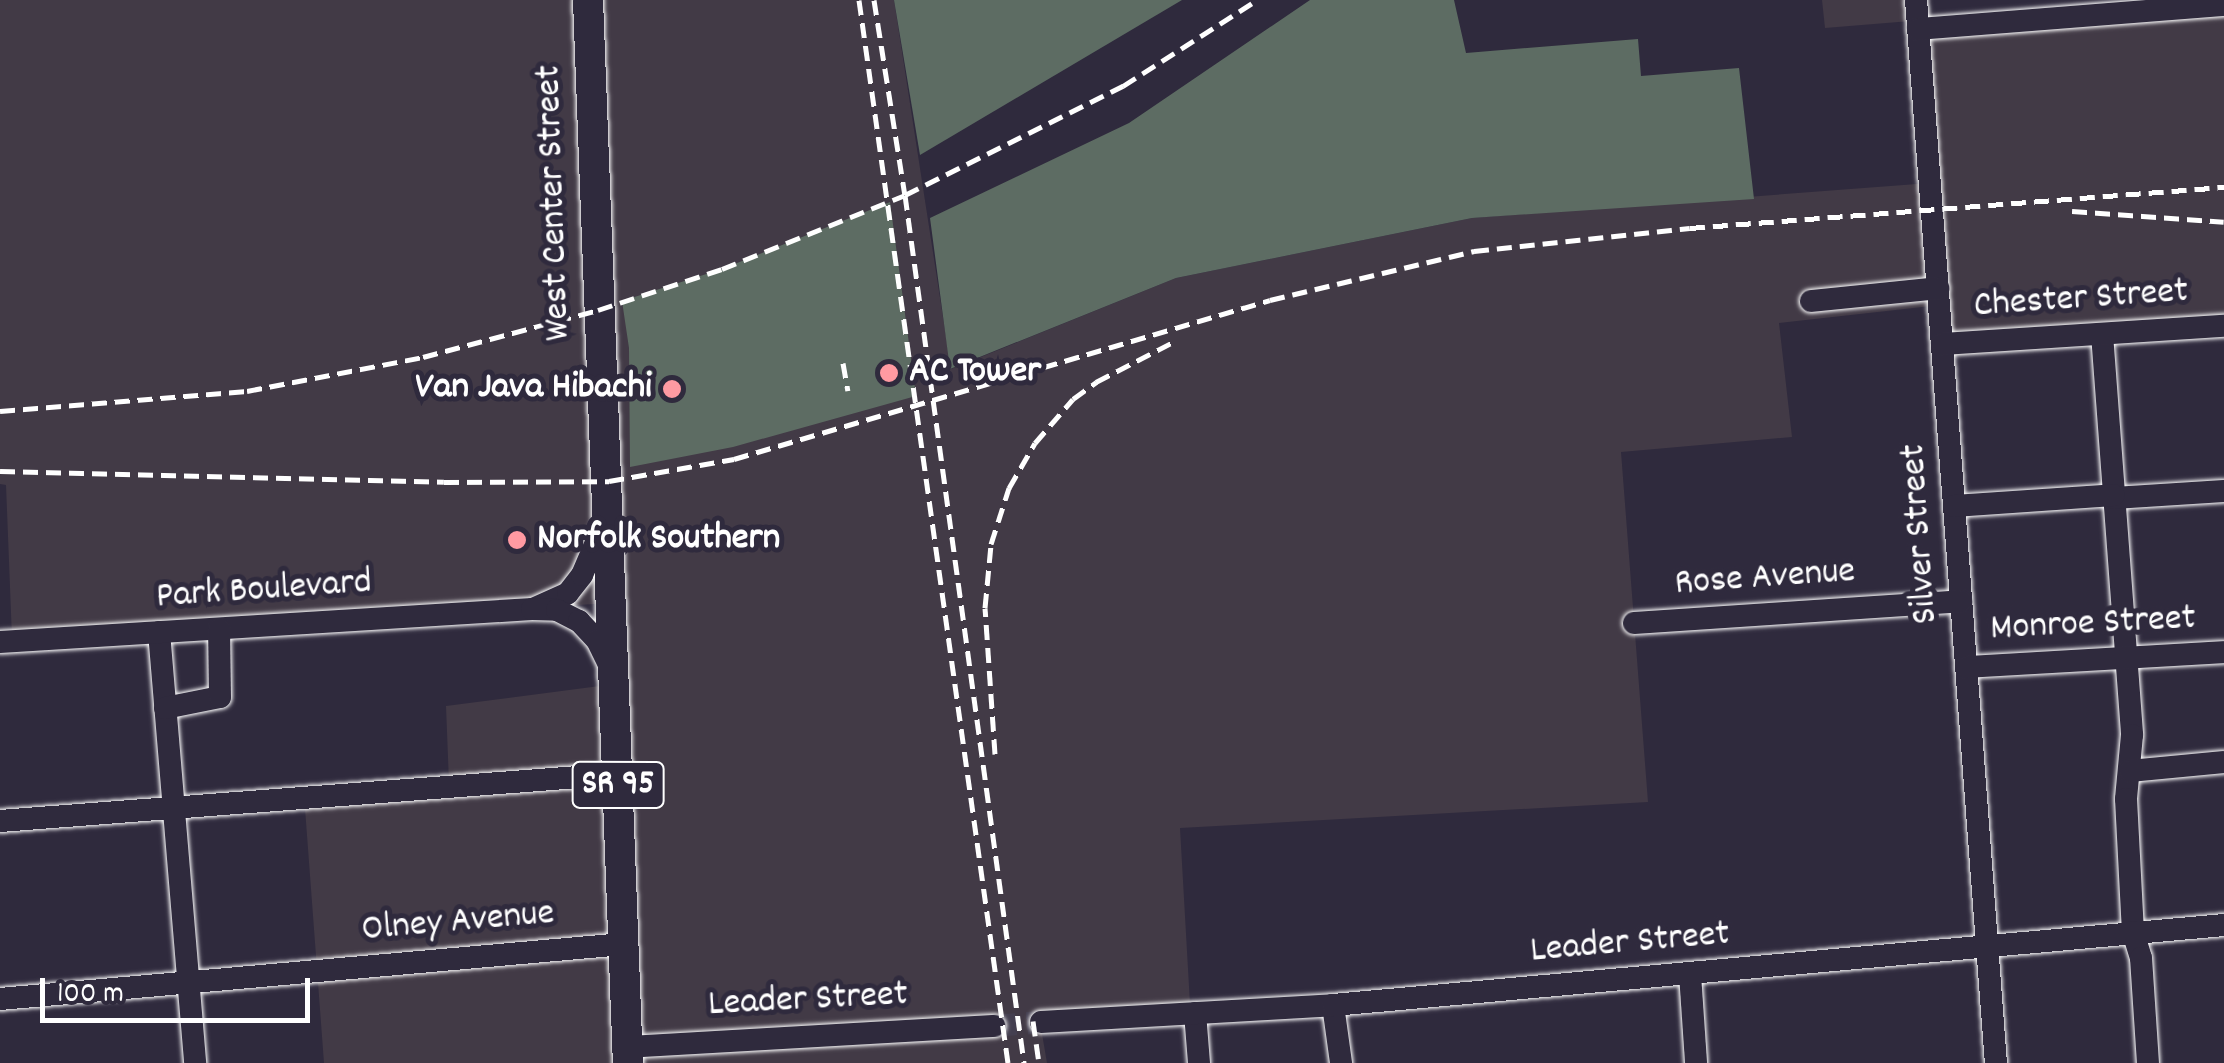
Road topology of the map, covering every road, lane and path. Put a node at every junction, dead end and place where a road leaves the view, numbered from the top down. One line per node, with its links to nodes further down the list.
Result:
1 (588, 0): 14 (main road, West Center Street / SR 95)
2 (1916, 0): 5 (street, Silver Street)
3 (2224, 5): 4 (street)
4 (2060, 9): 5 (street)
5 (1918, 29): 6 (street, Silver Street)
6 (1938, 288): 7 (street); 10 (street, Silver Street)
7 (1811, 301)
8 (2224, 326): 9 (street, Chester Street)
9 (2102, 334): 10 (street, Chester Street); 12 (street)
10 (1942, 344): 13 (street, Silver Street)
11 (2224, 491): 12 (street)
12 (2114, 497): 13 (street); 22 (street)
13 (1954, 506): 15 (street, Silver Street)
14 (610, 507): 16 (street, Park Boulevard); 24 (main road, West Center Street / SR 95)
15 (1962, 601): 17 (street, Rose Avenue); 23 (street, Silver Street)
16 (532, 609): 18 (street, Park Boulevard); 24 (street, Park Boulevard)
17 (1634, 623)
18 (218, 629): 19 (street, Park Boulevard); 25 (street)
19 (159, 632): 20 (street, Park Boulevard); 25 (street)
20 (0, 642)
21 (2224, 652): 22 (street, Monroe Street)
22 (2126, 658): 23 (street, Monroe Street); 27 (street)
23 (1966, 667): 34 (street, Silver Street)
24 (615, 684): 28 (main road, West Center Street / SR 95)
25 (165, 708): 29 (street)
26 (2224, 762): 27 (street)
27 (2130, 771): 32 (street)
28 (618, 774): 29 (street); 33 (main road, West Center Street / SR 95)
29 (172, 806): 30 (street); 36 (street)
30 (0, 820)
31 (2224, 925): 32 (street, Leader Street)
32 (2133, 932): 34 (street, Leader Street); 48 (street)
33 (624, 944): 36 (street, Olney Avenue); 42 (main road, West Center Street / SR 95)
34 (1988, 944): 35 (street, Leader Street); 47 (street, Silver Street)
35 (1690, 974): 38 (street, Leader Street); 46 (street)
36 (186, 981): 37 (street, Olney Avenue); 43 (street)
37 (0, 999)
38 (1333, 1005): 39 (street, Leader Street); 45 (street)
39 (1195, 1013): 40 (street, Leader Street); 44 (street)
40 (1040, 1022)
41 (994, 1026): 42 (street, Leader Street)
42 (627, 1055)
43 (195, 1063)
44 (1199, 1063)
45 (1342, 1063)
46 (1696, 1063)
47 (1996, 1063)
48 (2148, 1063)

